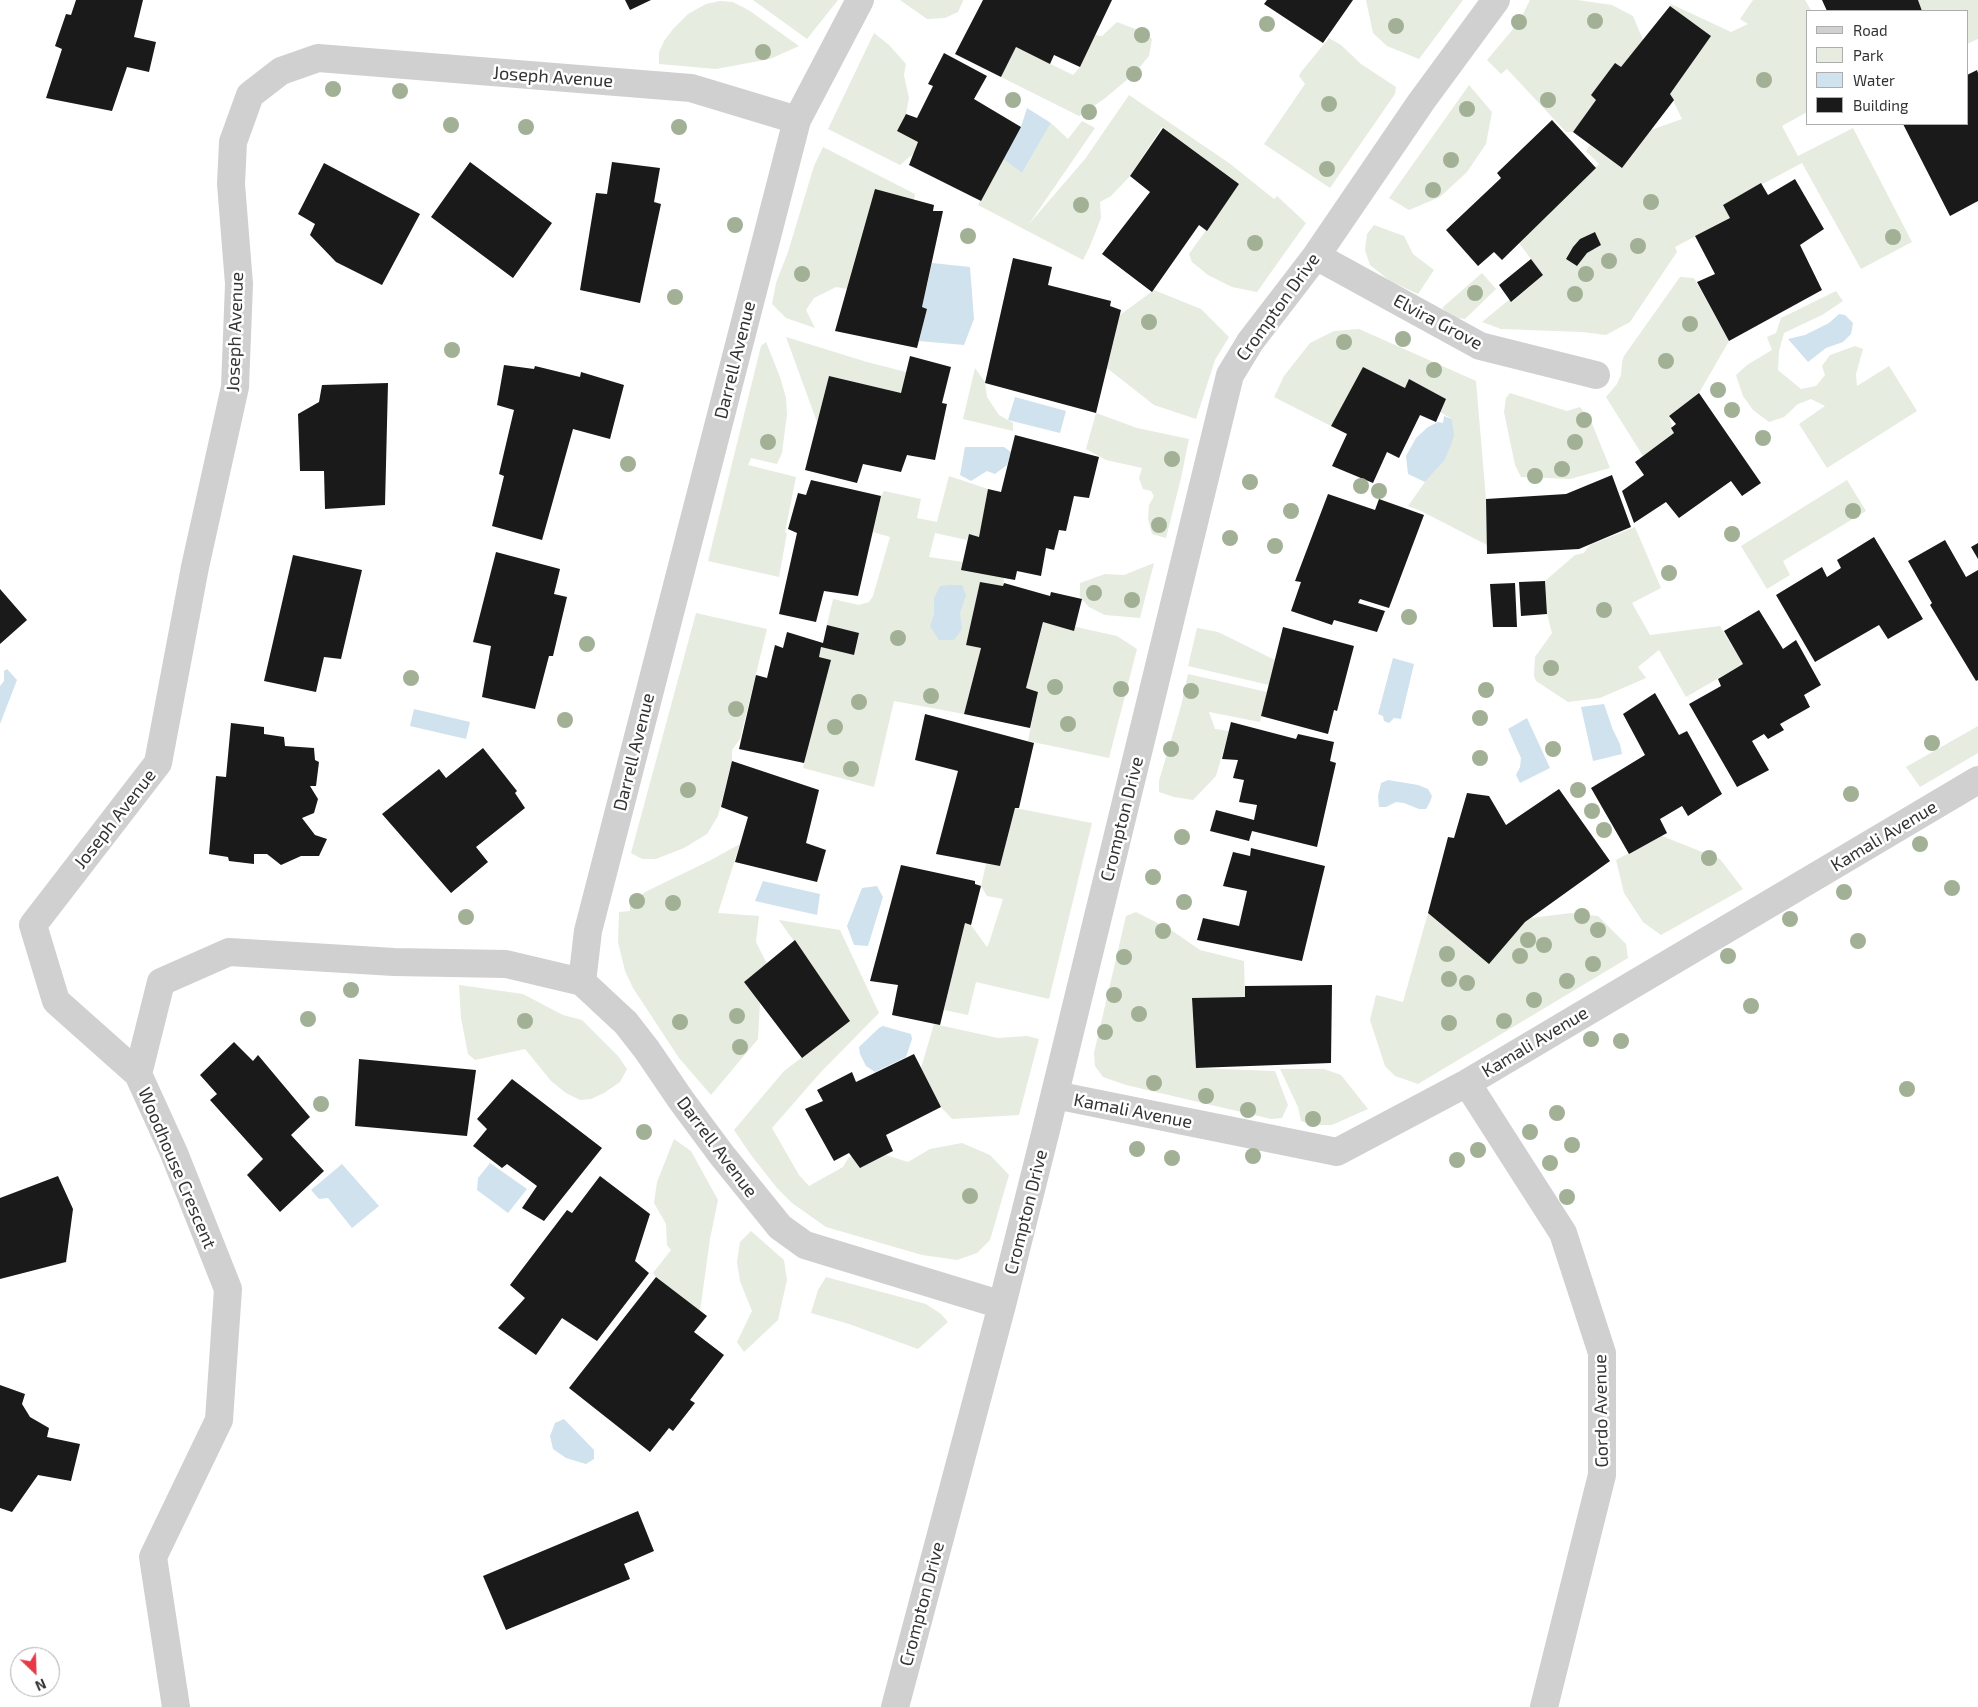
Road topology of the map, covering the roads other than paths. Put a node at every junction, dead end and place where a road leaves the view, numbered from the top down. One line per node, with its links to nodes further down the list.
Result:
1 (860, 0): 3 (street, Darrell Avenue)
2 (1496, 0): 4 (street, Crompton Drive)
3 (796, 120): 7 (street, Darrell Avenue); 8 (street, Joseph Avenue)
4 (1316, 256): 5 (street, Elvira Grove); 10 (street, Crompton Drive)
5 (1596, 375)
6 (1978, 780): 9 (street, Kamali Avenue)
7 (582, 982): 8 (street, Woodhouse Crescent); 11 (street, Darrell Avenue)
8 (138, 1074): 12 (street, Woodhouse Crescent)
9 (1466, 1083): 10 (street, Kamali Avenue); 14 (street, Gordo Avenue)
10 (1055, 1095): 11 (street, Crompton Drive)
11 (1002, 1305): 13 (street, Crompton Drive)
12 (176, 1707)
13 (894, 1707)
14 (1544, 1707)

